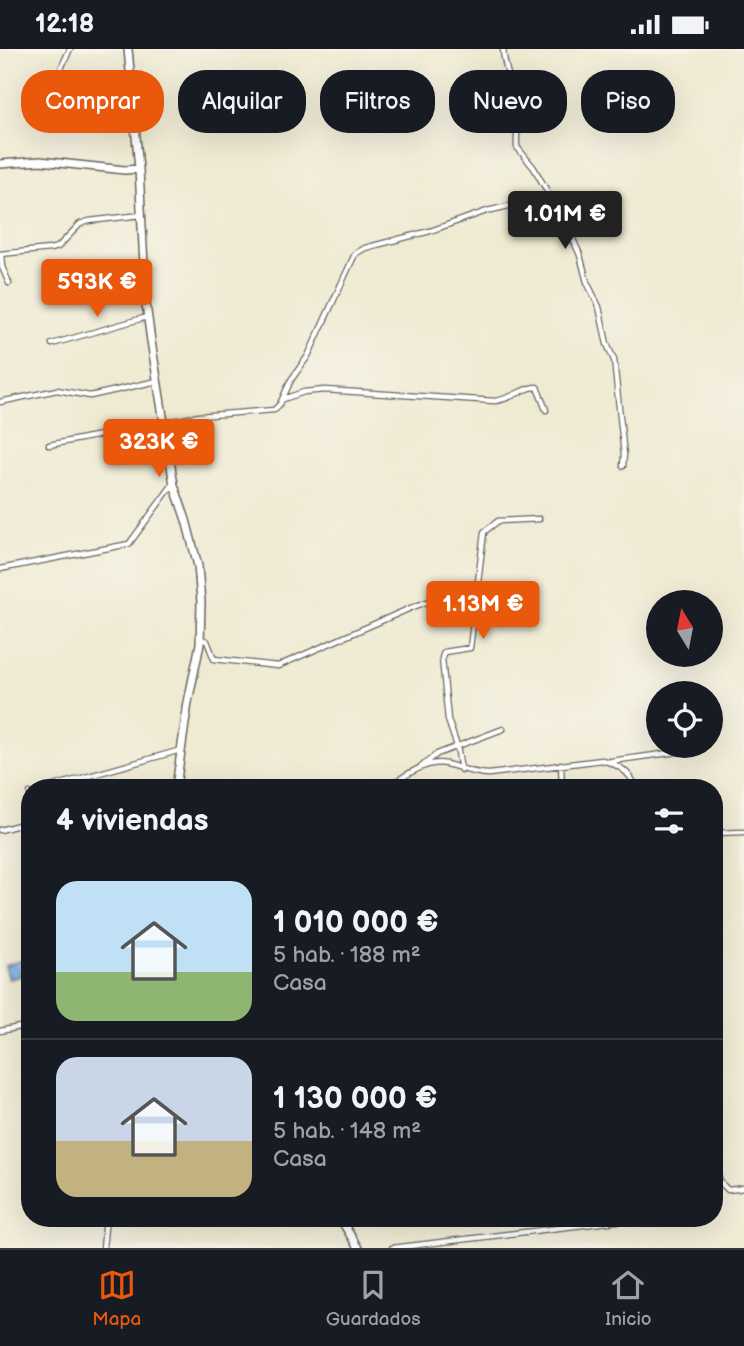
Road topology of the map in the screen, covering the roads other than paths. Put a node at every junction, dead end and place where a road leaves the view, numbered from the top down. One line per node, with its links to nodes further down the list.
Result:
1 (70, 49): 4 (street)
2 (128, 49): 6 (main road)
3 (503, 49): 7 (street)
4 (60, 70)
5 (0, 164): 6 (main road)
6 (139, 169): 8 (main road)
7 (548, 197): 14 (street); 19 (street)
8 (141, 215): 9 (street); 11 (main road)
9 (0, 254): 10 (street)
10 (9, 283)
11 (148, 317): 12 (street); 13 (main road)
12 (52, 344)
13 (158, 381): 15 (street); 17 (main road)
14 (282, 400): 16 (street); 17 (street)
15 (0, 402)
16 (546, 410)
17 (165, 423): 18 (street); 20 (main road)
18 (49, 445)
19 (623, 466)
20 (173, 483): 22 (street); 24 (main road)
21 (539, 519): 26 (street)
22 (0, 569)
23 (461, 598): 24 (street)
24 (200, 639): 27 (main road)
25 (503, 729): 26 (street)
26 (457, 746): 31 (street); 32 (street)
27 (182, 750): 33 (street); 34 (main road)
28 (646, 756): 29 (street)
29 (607, 761): 30 (street); 37 (street)
30 (561, 764): 32 (street); 36 (street)
31 (418, 769): 32 (street); 35 (street)
32 (461, 770)
33 (79, 779)
34 (177, 779)
35 (400, 779)
36 (562, 779)
37 (633, 779)
38 (21, 824): 39 (street)
39 (0, 829)
40 (744, 832): 41 (street)
41 (723, 833)
42 (21, 1027): 43 (street)
43 (0, 1031)
44 (723, 1186): 45 (street)
45 (744, 1188)
46 (105, 1227): 49 (street)
47 (345, 1227): 50 (main road)
48 (567, 1227): 51 (street)
49 (103, 1248)
50 (358, 1248)
51 (392, 1248)

